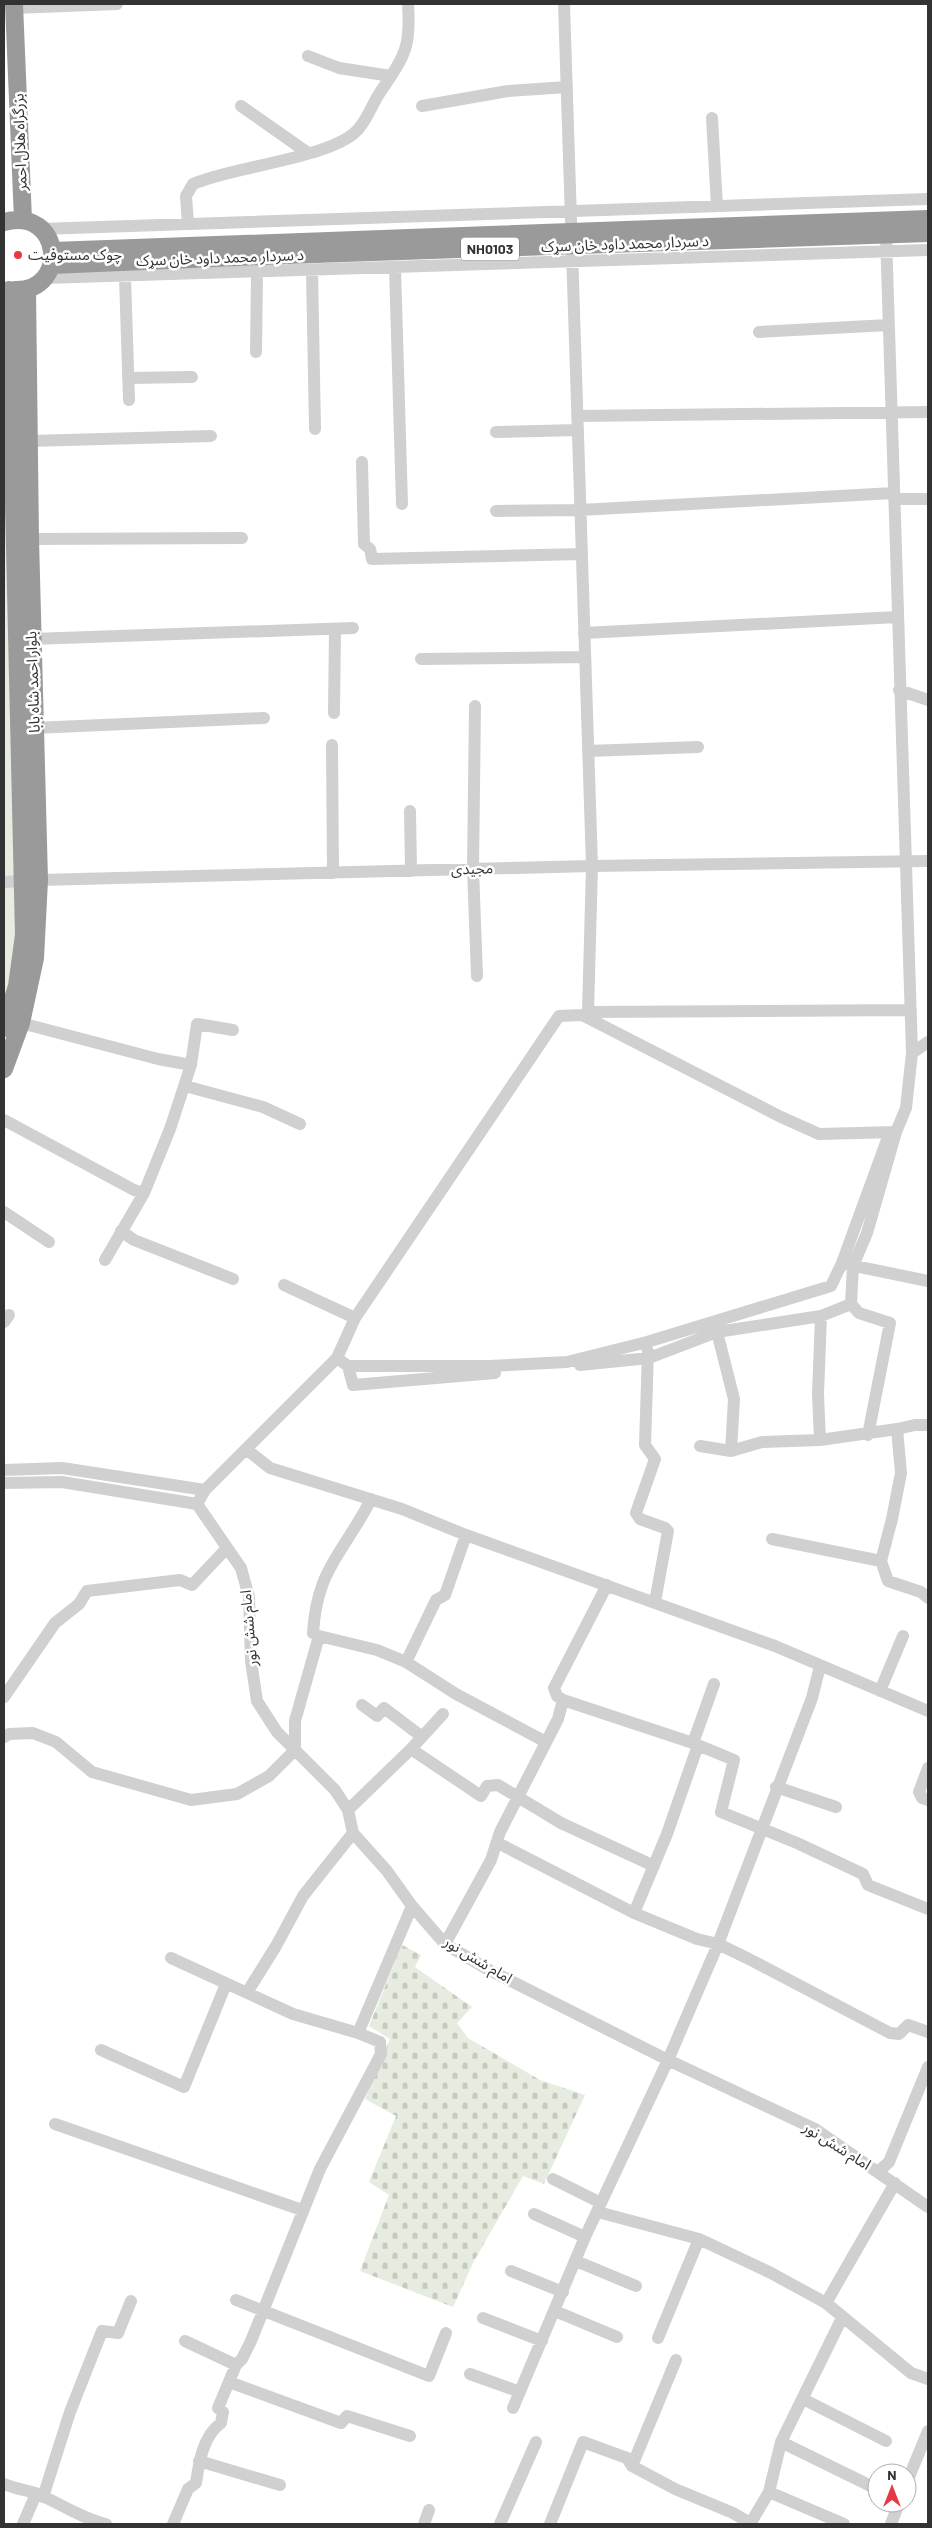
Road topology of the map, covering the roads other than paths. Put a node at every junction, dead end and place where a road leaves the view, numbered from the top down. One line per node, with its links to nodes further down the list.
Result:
1 (117, 4): 4 (street)
2 (408, 4): 6 (street)
3 (564, 4): 7 (street)
4 (14, 6): 16 (highway, بزرگراه هلال احمر)
5 (308, 56): 6 (street)
6 (391, 76): 11 (street)
7 (567, 86): 9 (street); 14 (street)
8 (241, 106): 11 (street)
9 (422, 106)
10 (712, 118): 13 (street)
11 (308, 153): 18 (street)
12 (928, 199): 13 (street)
13 (717, 206): 14 (street)
14 (571, 211): 18 (street); 22 (street)
15 (928, 218): 22 (highway, د سردار محمد داود خان سړک / NH0103)
16 (23, 220): 17 (highway); 19 (highway)
17 (4, 222)
18 (188, 224): 19 (street)
19 (41, 229): 24 (highway)
20 (928, 233): 21 (highway, د سردار محمد داود خان سړک / NH0103)
21 (886, 243): 22 (highway, د سردار محمد داود خان سړک / NH0103); 23 (street, د سردار محمد داود خان سړک); 31 (street)
22 (572, 247): 24 (highway, د سردار محمد داود خان سړک / NH0103); 25 (street, د سردار محمد داود خان سړک); 39 (street)
23 (928, 250)
24 (50, 265): 28 (street, د سردار محمد داود خان سړک); 30 (highway)
25 (395, 268): 26 (street, د سردار محمد داود خان سړک); 48 (street)
26 (312, 270): 27 (street, د سردار محمد داود خان سړک); 40 (street)
27 (257, 272): 28 (street, د سردار محمد داود خان سړک); 33 (street)
28 (125, 277): 35 (street)
29 (7, 289): 30 (highway); 77 (highway, بلوار احمد شاه بابا)
30 (27, 289): 44 (highway, بلوار احمد شاه بابا)
31 (888, 325): 32 (street); 37 (street)
32 (759, 332)
33 (256, 352)
34 (192, 377): 35 (street)
35 (128, 378): 36 (street)
36 (129, 400)
37 (892, 412): 38 (street); 39 (street); 46 (street)
38 (928, 412)
39 (578, 416): 41 (street)
40 (315, 429)
41 (578, 430): 42 (street); 49 (street)
42 (496, 432)
43 (211, 436): 44 (street)
44 (29, 441): 52 (highway, بلوار احمد شاه بابا)
45 (362, 462): 53 (street)
46 (894, 496): 47 (street); 49 (street); 54 (street)
47 (928, 499)
48 (402, 504)
49 (580, 510): 50 (street); 53 (street)
50 (496, 511)
51 (242, 538): 52 (street)
52 (30, 539): 58 (highway, بلوار احمد شاه بابا)
53 (581, 554): 57 (street)
54 (897, 617): 57 (street); 61 (street)
55 (353, 628): 56 (street)
56 (335, 630): 58 (street); 64 (street)
57 (584, 633): 59 (street)
58 (32, 639): 66 (highway, بلوار احمد شاه بابا)
59 (585, 657): 60 (street); 69 (street)
60 (421, 659)
61 (900, 690): 62 (street); 72 (street)
62 (928, 700)
63 (475, 706): 74 (street)
64 (334, 713)
65 (264, 718): 66 (street)
66 (34, 728): 77 (highway, بلوار احمد شاه بابا)
67 (332, 745): 76 (street)
68 (698, 747): 69 (street)
69 (588, 751): 73 (street)
70 (410, 811): 75 (street)
71 (928, 861): 72 (street, مجیدی)
72 (905, 862): 73 (street, مجیدی); 80 (street)
73 (592, 866): 74 (street, مجیدی); 81 (street)
74 (473, 869): 75 (street, مجیدی); 79 (street)
75 (411, 871): 76 (street, مجیدی)
76 (333, 873): 77 (street, مجیدی)
77 (31, 881): 78 (street, مجیدی); 82 (highway, بلوار احمد شاه بابا); 83 (highway, بلوار احمد شاه بابا)
78 (4, 882)
79 (477, 976)
80 (911, 1010): 81 (street); 86 (street)
81 (585, 1014): 93 (street); 105 (street)
82 (22, 1023): 87 (street); 88 (highway, بلوار احمد شاه بابا)
83 (4, 1028)
84 (233, 1030): 87 (street)
85 (928, 1042): 86 (street)
86 (912, 1053): 89 (street)
87 (191, 1065): 90 (street)
88 (4, 1069)
89 (910, 1079): 93 (street); 93 (street)
90 (185, 1086): 92 (street); 94 (street)
91 (4, 1120): 94 (street)
92 (300, 1124)
93 (893, 1132): 99 (street)
94 (144, 1193): 96 (street)
95 (4, 1212): 97 (street)
96 (121, 1231): 98 (street); 100 (street)
97 (49, 1242)
98 (105, 1260)
99 (847, 1264): 101 (street); 103 (street); 107 (street)
100 (233, 1279)
101 (928, 1281)
102 (284, 1285): 105 (street)
103 (851, 1304): 104 (street); 113 (street)
104 (821, 1316): 106 (street); 114 (street)
105 (355, 1318): 108 (street)
106 (717, 1332): 109 (street); 117 (street)
107 (647, 1342): 109 (street); 110 (street)
108 (337, 1358): 110 (street); 116 (street)
109 (649, 1358): 110 (street); 129 (street)
110 (348, 1366)
111 (928, 1425): 112 (street)
112 (897, 1429): 113 (street); 126 (street)
113 (868, 1435): 114 (street)
114 (820, 1440): 117 (street)
115 (700, 1446): 117 (street)
116 (246, 1449): 120 (street); 121 (street)
117 (731, 1451)
118 (4, 1470): 120 (street)
119 (4, 1483): 122 (street)
120 (205, 1490): 122 (street)
121 (371, 1499): 123 (street); 130 (street)
122 (197, 1504): 125 (street, امام شش نور)
123 (466, 1534): 127 (street); 132 (street)
124 (772, 1539): 126 (street)
125 (227, 1548): 136 (street); 146 (street, امام شش نور)
126 (881, 1561): 128 (street)
127 (607, 1585): 129 (street); 137 (street)
128 (928, 1598)
129 (655, 1602): 133 (street)
130 (319, 1636): 132 (street); 146 (street)
131 (904, 1636): 135 (street)
132 (406, 1662): 143 (street)
133 (820, 1666): 135 (street); 148 (street)
134 (714, 1684): 144 (street)
135 (880, 1691): 139 (street)
136 (4, 1697)
137 (563, 1700): 143 (street); 144 (street)
138 (362, 1705): 141 (street)
139 (928, 1712)
140 (443, 1714): 141 (street)
141 (421, 1736): 145 (street)
142 (4, 1737): 146 (street)
143 (546, 1742): 149 (street)
144 (693, 1743): 153 (street); 156 (street)
145 (412, 1749): 149 (street); 152 (street)
146 (295, 1750): 152 (street, امام شش نور)
147 (928, 1768): 150 (street)
148 (776, 1787): 151 (street); 153 (street)
149 (518, 1798): 155 (street); 156 (street)
150 (928, 1800)
151 (836, 1806)
152 (348, 1810): 154 (street, امام شش نور)
153 (762, 1829): 158 (street); 161 (street)
154 (353, 1833): 157 (street, امام شش نور); 164 (street)
155 (498, 1843): 159 (street); 160 (street)
156 (654, 1866): 159 (street)
157 (412, 1906): 160 (street, امام شش نور); 166 (street)
158 (928, 1909)
159 (634, 1913): 161 (street)
160 (445, 1944): 168 (street, امام شش نور)
161 (718, 1944): 165 (street); 168 (street)
162 (171, 1958): 163 (street)
163 (226, 1984): 164 (street); 167 (street)
164 (248, 1991): 166 (street)
165 (928, 2032)
166 (358, 2033): 176 (street)
167 (101, 2050)
168 (668, 2060): 171 (street, امام شش نور); 174 (street)
169 (928, 2067): 171 (street)
170 (55, 2124): 176 (street)
171 (878, 2172): 173 (street, امام شش نور)
172 (553, 2179): 174 (street)
173 (895, 2184): 175 (street, امام شش نور); 186 (street)
174 (599, 2207): 178 (street); 179 (street)
175 (928, 2207)
176 (302, 2210): 187 (street)
177 (534, 2214): 178 (street)
178 (585, 2237): 180 (street)
179 (699, 2240): 186 (street); 193 (street)
180 (576, 2261): 182 (street); 183 (street)
181 (511, 2271): 183 (street)
182 (636, 2286)
183 (563, 2292): 188 (street)
184 (236, 2300): 187 (street)
185 (130, 2302): 216 (street)
186 (826, 2304): 190 (street)
187 (263, 2310): 191 (street); 197 (street)
188 (555, 2311): 192 (street); 195 (street)
189 (484, 2318): 195 (street)
190 (842, 2318): 199 (street); 202 (street)
191 (446, 2333)
192 (617, 2337)
193 (658, 2338)
194 (185, 2341): 197 (street)
195 (542, 2341): 201 (street)
196 (676, 2360): 211 (street)
197 (236, 2365): 200 (street)
198 (470, 2374): 201 (street)
199 (927, 2377)
200 (229, 2382): 205 (street); 209 (street)
201 (520, 2392): 203 (street)
202 (803, 2399): 206 (street); 208 (street)
203 (513, 2408)
204 (928, 2431): 210 (street)
205 (410, 2436)
206 (886, 2441)
207 (536, 2442): 222 (street)
208 (781, 2442): 213 (street); 215 (street)
209 (199, 2461): 214 (street); 220 (street)
210 (915, 2463)
211 (632, 2466): 223 (street); 224 (street)
212 (4, 2484): 216 (street)
213 (867, 2484)
214 (280, 2485)
215 (769, 2492): 224 (street); 225 (street)
216 (39, 2495): 218 (street); 219 (street)
217 (430, 2510): 221 (street)
218 (23, 2524)
219 (106, 2524)
220 (173, 2524)
221 (424, 2524)
222 (500, 2524)
223 (550, 2524)
224 (750, 2524)
225 (844, 2524)

